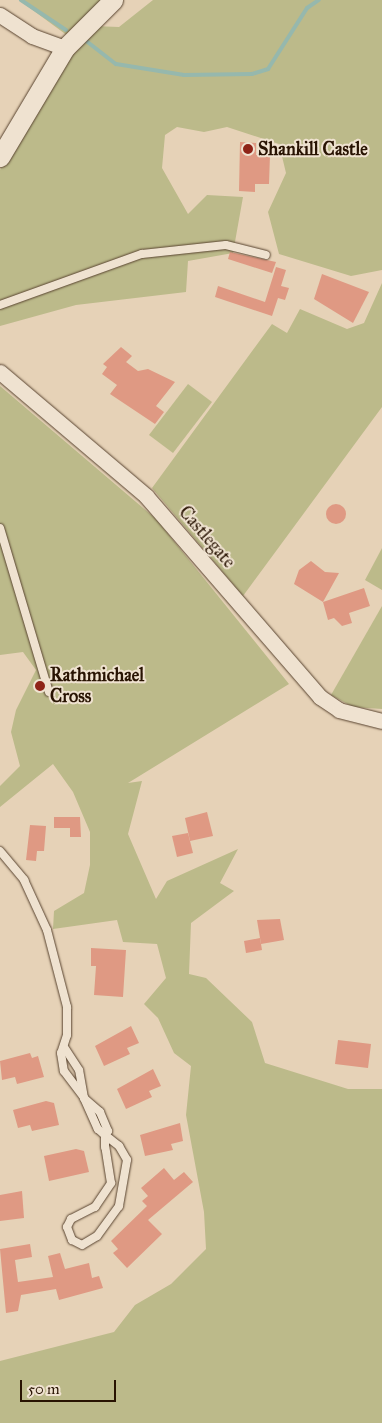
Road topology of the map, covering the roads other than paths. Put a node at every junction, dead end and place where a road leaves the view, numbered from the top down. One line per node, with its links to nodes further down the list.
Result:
1 (113, 0): 3 (street)
2 (0, 15): 3 (street)
3 (65, 48): 4 (street)
4 (0, 157)
5 (266, 254): 6 (lane)
6 (0, 305)
7 (0, 372): 10 (street, Castlegate)
8 (0, 528): 9 (lane)
9 (49, 692)
10 (382, 721)
11 (0, 851): 12 (lane)
12 (64, 1047): 13 (lane); 13 (lane)
13 (84, 1098): 14 (lane)
14 (105, 1135): 14 (lane)

